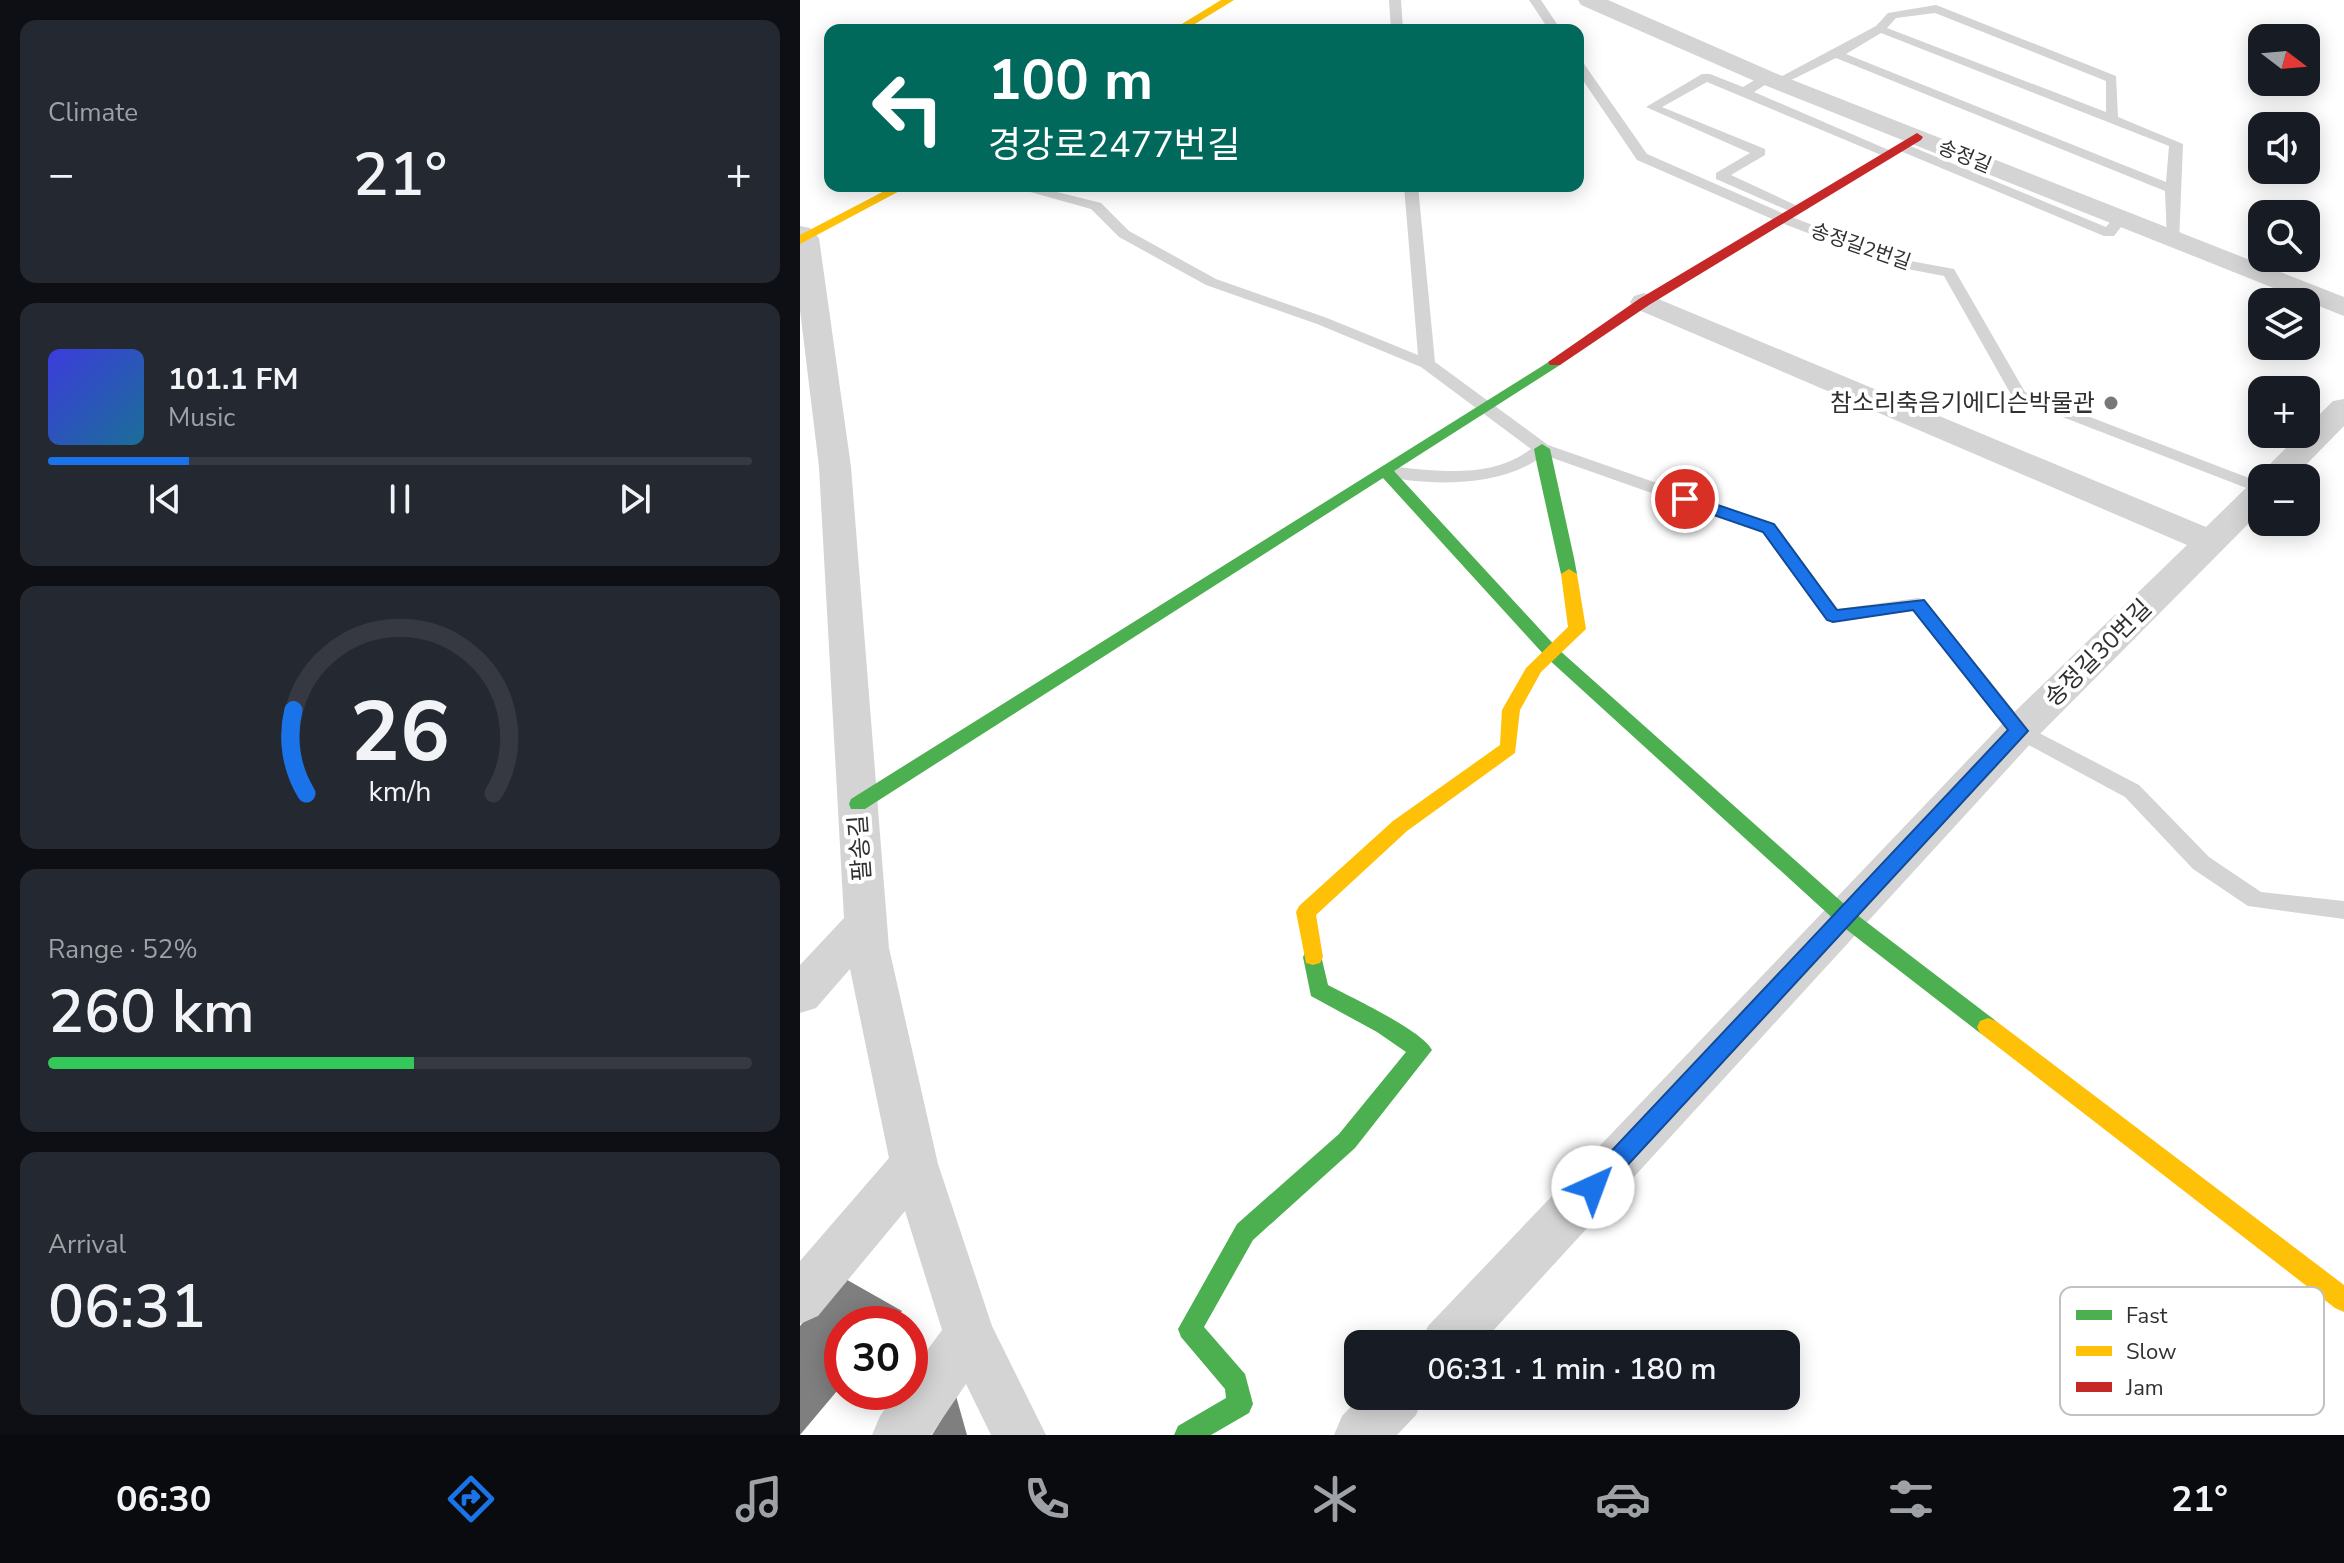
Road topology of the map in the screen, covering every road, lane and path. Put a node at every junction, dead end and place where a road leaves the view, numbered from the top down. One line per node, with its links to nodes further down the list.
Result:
1 (1229, 0): 5 (street)
2 (1395, 0): 6 (lane)
3 (1535, 0): 7 (lane)
4 (1589, 0): 11 (street, 송정길)
5 (1187, 24)
6 (1397, 24)
7 (1551, 24)
8 (1880, 29): 9 (lane); 13 (lane); 13 (lane)
9 (1836, 54): 11 (lane); 15 (lane)
10 (1584, 73): 19 (lane, 송정길2번길)
11 (1772, 80): 12 (lane); 14 (street, 송정길)
12 (1744, 92): 14 (lane); 19 (lane)
13 (2112, 119): 15 (lane)
14 (1904, 146): 19 (street); 21 (street, 송정길)
15 (2172, 189): 21 (lane)
16 (891, 192): 20 (street)
17 (1040, 192): 24 (lane)
18 (1412, 192): 24 (lane)
19 (1791, 214): 22 (street); 30 (lane, 송정길2번길)
20 (802, 237): 35 (street, 팔송길)
21 (2174, 240): 23 (street, 송정길)
22 (1644, 302): 25 (street); 32 (street)
23 (2344, 307)
24 (1427, 364): 25 (lane)
25 (1486, 408): 27 (lane); 29 (street)
26 (2344, 408): 28 (street)
27 (1542, 449): 29 (lane); 33 (street); 34 (lane)
28 (2289, 464)
29 (1385, 471): 33 (street); 35 (street)
30 (2248, 485)
31 (2248, 504): 32 (street, 송정길30번길)
32 (2211, 542): 34 (street, 송정길30번길)
33 (1552, 653): 37 (street); 48 (street)
34 (2019, 731): 36 (lane); 37 (street, 송정길30번길)
35 (858, 804): 38 (street, 팔송길)
36 (2344, 910)
37 (1845, 917): 42 (street); 43 (street, 송정길30번길)
38 (865, 923): 39 (street); 40 (street, 팔송길)
39 (800, 995)
40 (914, 1164): 41 (street); 44 (street, 팔송길)
41 (801, 1295)
42 (2344, 1300)
43 (1459, 1330)
44 (969, 1335): 46 (street); 47 (street, 팔송길)
45 (1384, 1410): 49 (street)
46 (899, 1435)
47 (1019, 1435)
48 (1187, 1435)
49 (1361, 1435)

